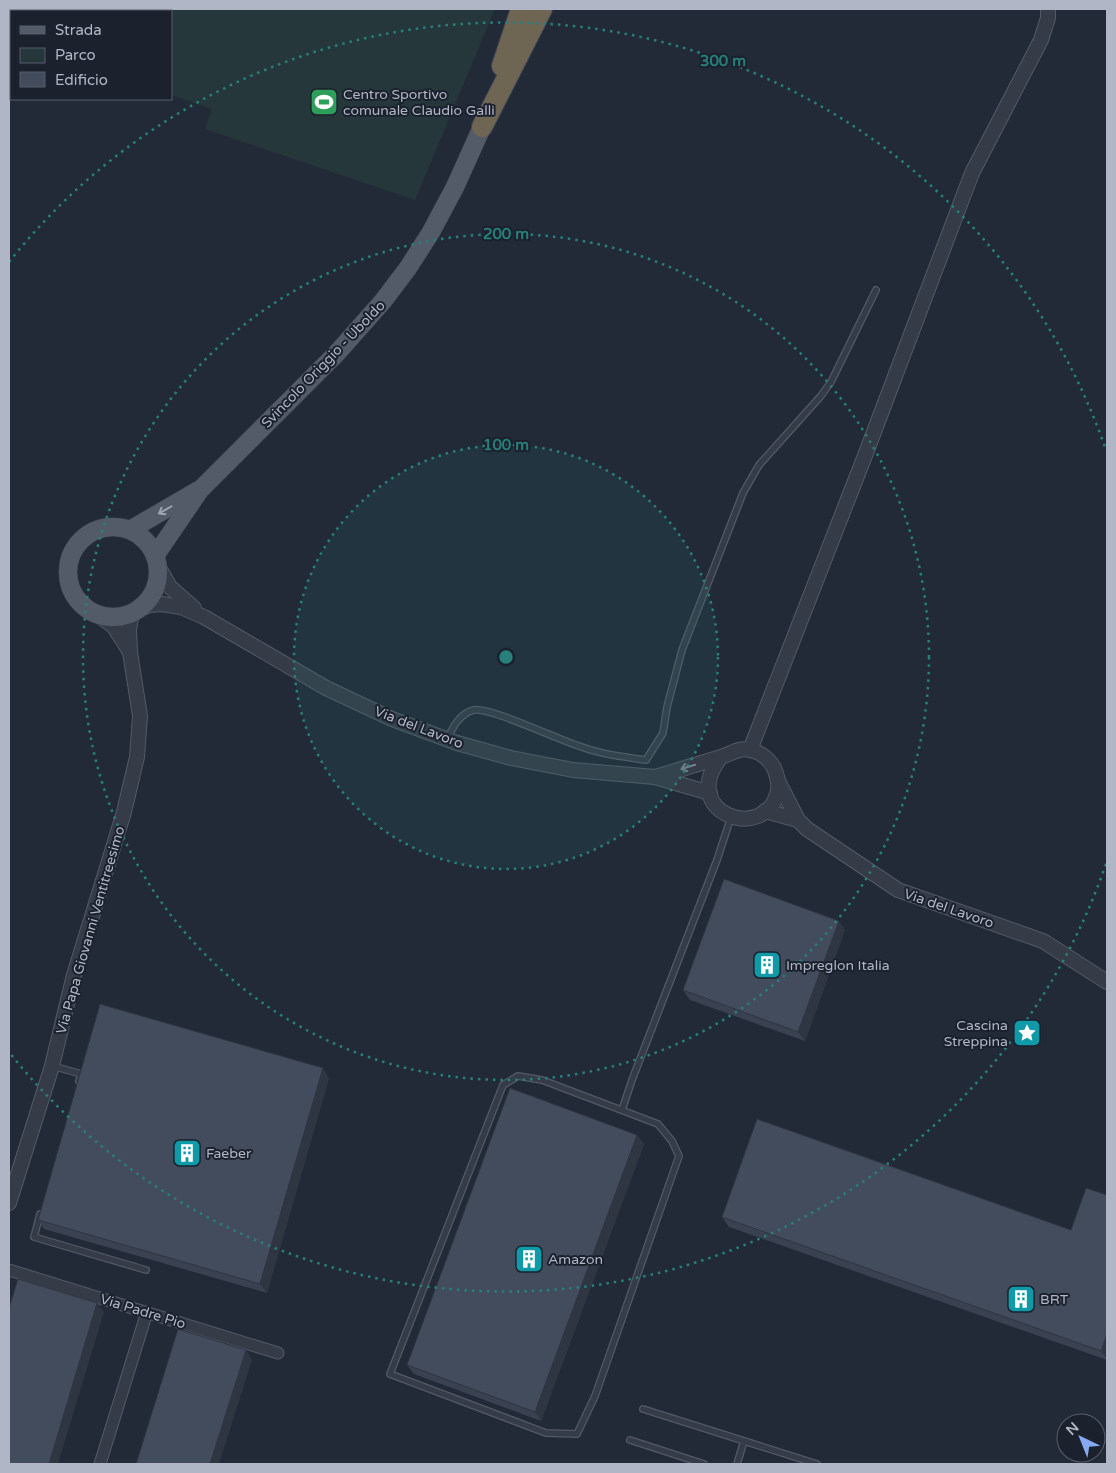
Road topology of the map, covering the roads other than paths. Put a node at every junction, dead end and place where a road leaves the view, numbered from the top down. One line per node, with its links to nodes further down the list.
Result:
1 (521, 9): 5 (highway)
2 (531, 9): 5 (main road, Svincolo Origgio - Uboldo)
3 (542, 9): 5 (highway)
4 (1048, 9): 15 (street)
5 (482, 127): 7 (main road, Svincolo Origgio - Uboldo)
6 (876, 290): 17 (lane)
7 (200, 490): 8 (main road, Svincolo Origgio - Uboldo, one-way to 8); 9 (main road, Svincolo Origgio - Uboldo)
8 (130, 530): 9 (main road); 11 (main road)
9 (157, 561): 10 (main road); 12 (street, Via del Lavoro)
10 (134, 611): 11 (main road); 12 (street, Via del Lavoro); 13 (street, Via Papa Giovanni Ventitreesimo)
11 (96, 614): 13 (street, Via Papa Giovanni Ventitreesimo)
12 (204, 617): 14 (street, Via del Lavoro)
13 (130, 652): 25 (street, Via Papa Giovanni Ventitreesimo)
14 (447, 739): 17 (lane); 18 (street, Via del Lavoro)
15 (750, 750): 16 (street, Via del Lavoro); 19 (street, Via del Lavoro)
16 (721, 757): 18 (street, Via del Lavoro, one-way to 18); 20 (street)
17 (646, 760): 18 (lane)
18 (652, 777): 20 (street, Via del Lavoro)
19 (778, 781): 21 (street); 23 (street, Via del Lavoro)
20 (710, 793): 22 (street)
21 (765, 811): 22 (street); 23 (street, Via del Lavoro)
22 (731, 817): 27 (lane)
23 (798, 820): 24 (street, Via del Lavoro)
24 (1107, 982)
25 (52, 1066): 26 (lane); 28 (street, Via Papa Giovanni Ventitreesimo)
26 (78, 1084)
27 (622, 1110): 27 (lane)
28 (9, 1203)
29 (42, 1209): 31 (lane)
30 (9, 1270): 32 (street, Via Padre Pio)
31 (146, 1270)
32 (147, 1312): 33 (street, Via Padre Pio); 37 (street)
33 (278, 1353)
34 (643, 1409): 36 (lane)
35 (630, 1440): 38 (lane)
36 (744, 1441): 39 (lane); 40 (lane)
37 (100, 1464)
38 (704, 1464)
39 (737, 1464)
40 (817, 1464)

